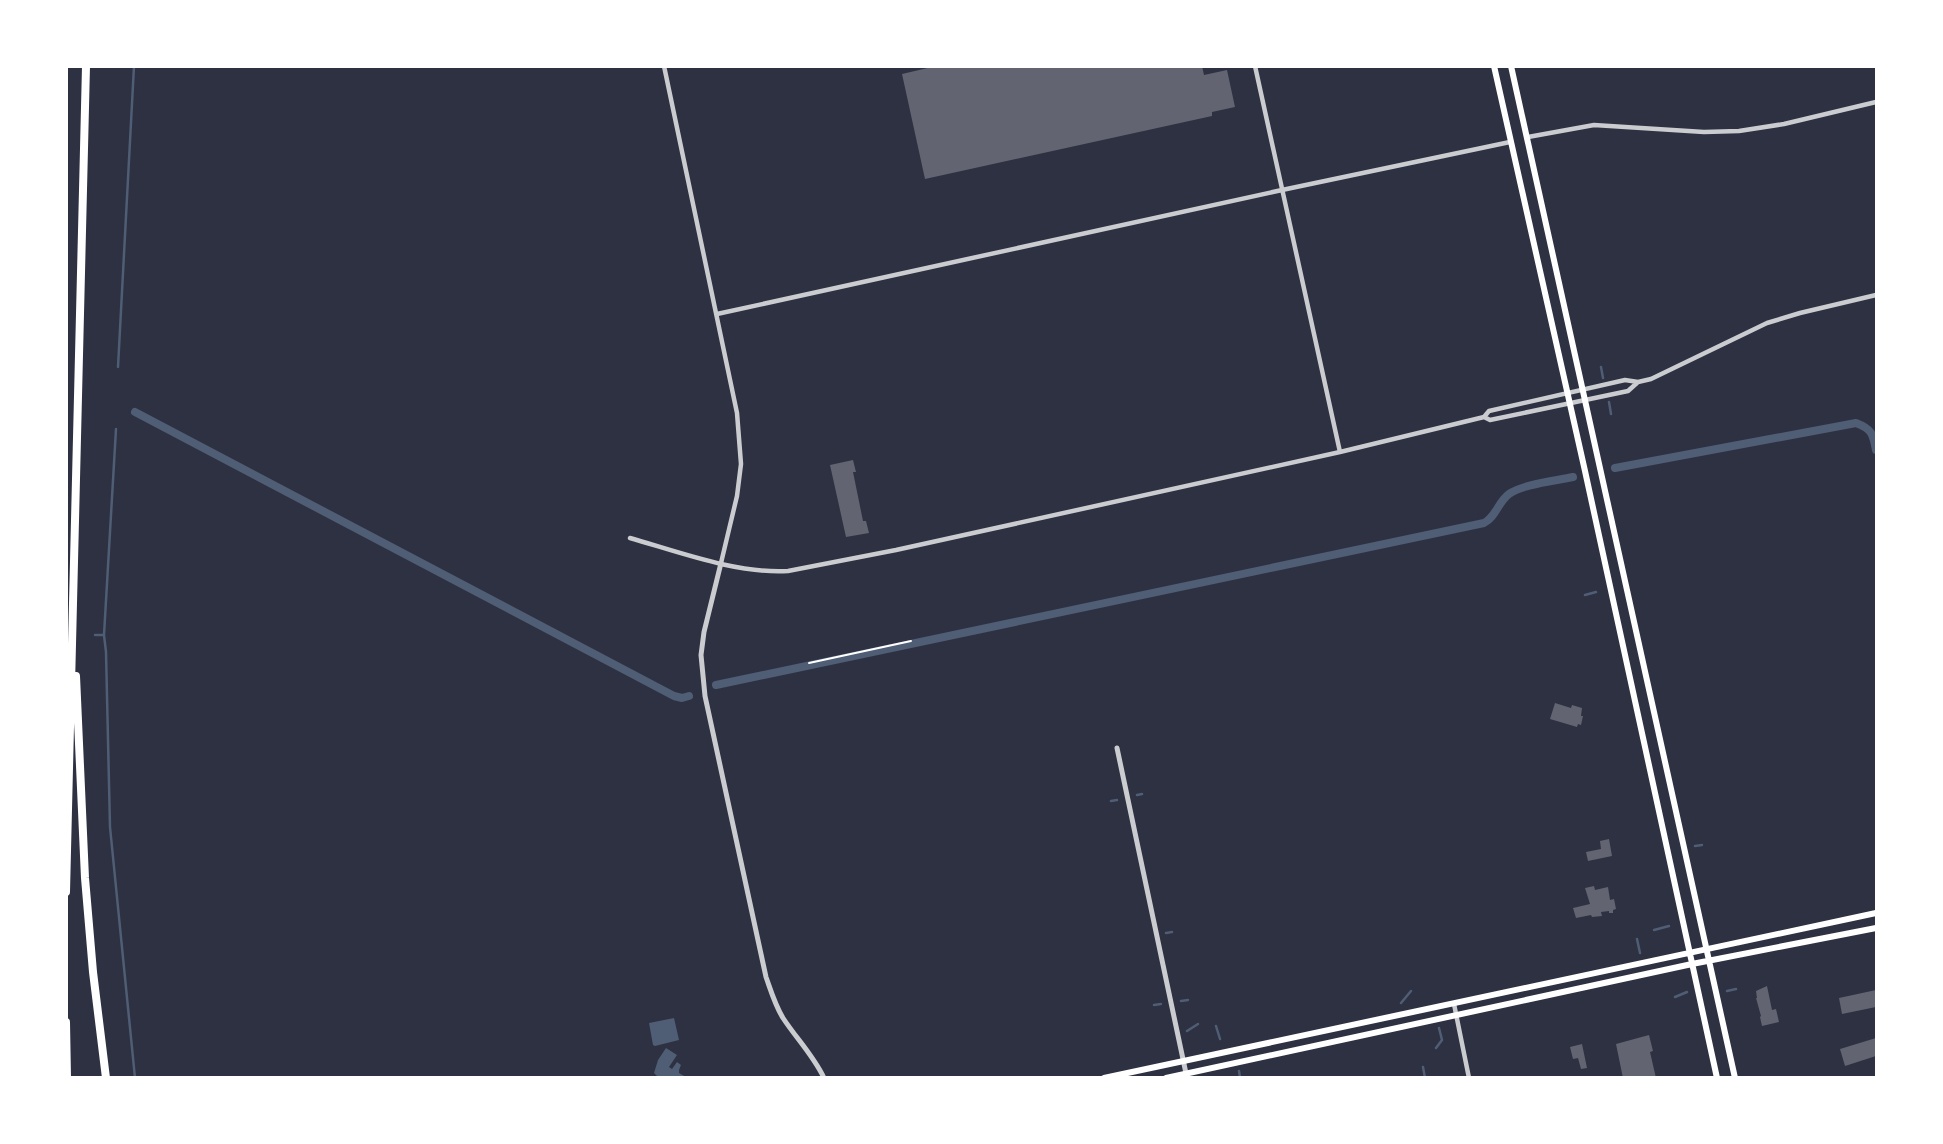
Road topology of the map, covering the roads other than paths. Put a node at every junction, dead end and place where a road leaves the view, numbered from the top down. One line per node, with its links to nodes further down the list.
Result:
1 (86, 66): 21 (highway)
2 (664, 66): 11 (street)
3 (1255, 66): 9 (street)
4 (1494, 66): 8 (main road)
5 (1511, 66): 7 (main road)
6 (1877, 102): 7 (street)
7 (1528, 137): 13 (main road)
8 (1510, 142): 9 (street); 14 (main road)
9 (1282, 190): 11 (street); 18 (street)
10 (1877, 295): 12 (street)
11 (717, 314): 20 (street)
12 (1638, 382): 13 (street); 15 (street)
13 (1583, 390): 14 (street); 15 (main road)
14 (1566, 393): 16 (main road); 17 (street)
15 (1585, 400): 16 (street); 26 (main road)
16 (1569, 404): 17 (street); 27 (main road)
17 (1484, 417): 18 (street)
18 (1340, 452): 20 (street)
19 (630, 538): 20 (street)
20 (721, 563): 39 (street)
21 (74, 628): 23 (highway); 38 (highway)
22 (1117, 748): 35 (street)
23 (66, 892)
24 (1877, 913): 26 (main road)
25 (1877, 928): 28 (main road)
26 (1706, 948): 27 (main road); 28 (main road)
27 (1690, 951): 29 (main road); 30 (main road)
28 (1709, 961): 29 (main road); 44 (main road)
29 (1692, 964): 31 (main road); 43 (main road)
30 (1541, 984): 31 (main road); 32 (main road)
31 (1569, 991): 33 (main road)
32 (1453, 1003): 33 (street); 35 (main road)
33 (1456, 1015): 36 (main road); 42 (street)
34 (66, 1022): 37 (highway)
35 (1183, 1060): 36 (street); 40 (main road)
36 (1186, 1075): 41 (main road)
37 (67, 1077)
38 (106, 1077)
39 (824, 1077)
40 (1104, 1077)
41 (1166, 1077)
42 (1469, 1077)
43 (1717, 1077)
44 (1735, 1077)

